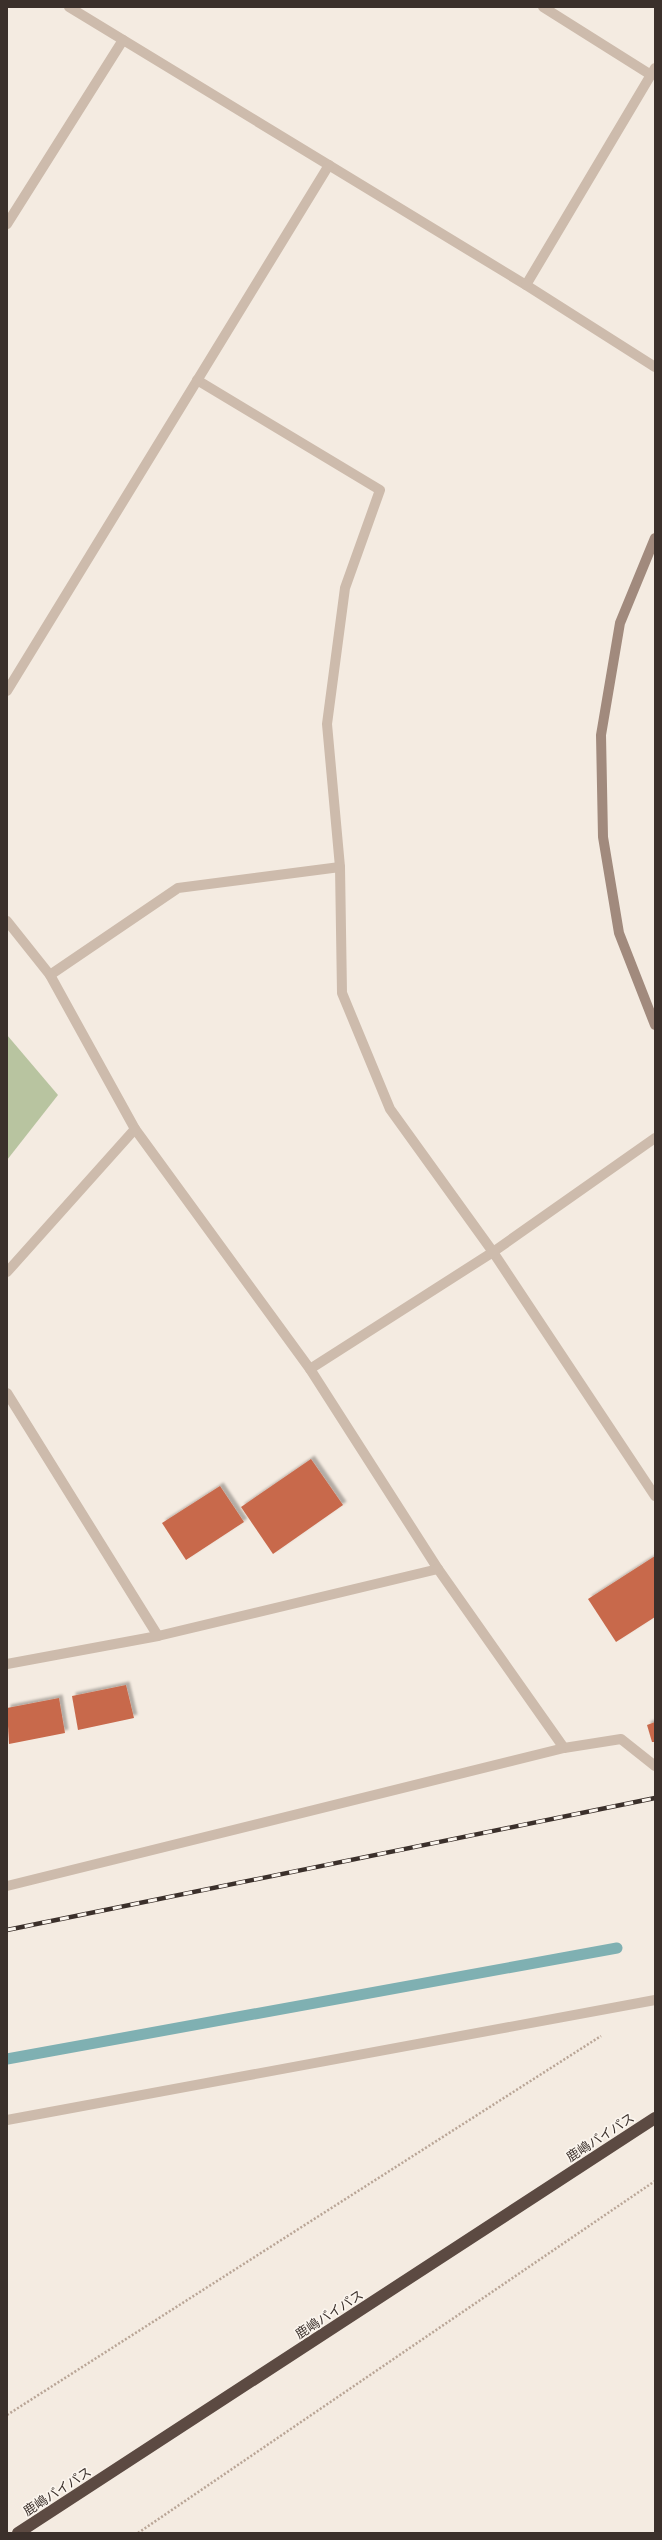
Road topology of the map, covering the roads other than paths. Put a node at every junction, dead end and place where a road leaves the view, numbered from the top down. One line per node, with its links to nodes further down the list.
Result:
1 (69, 7): 3 (street)
2 (543, 7): 4 (street)
3 (123, 40): 5 (street); 6 (street)
4 (653, 72): 7 (street)
5 (330, 165): 7 (street); 9 (street)
6 (7, 224)
7 (526, 285): 8 (street)
8 (655, 367)
9 (196, 380): 11 (street); 12 (street)
10 (655, 538): 15 (street)
11 (7, 691)
12 (340, 868): 14 (street); 18 (street)
13 (7, 920): 14 (street)
14 (50, 975): 16 (street)
15 (655, 1025)
16 (135, 1129): 19 (street); 20 (street)
17 (655, 1138): 18 (street)
18 (493, 1252): 20 (street); 22 (street)
19 (7, 1272)
20 (310, 1369): 23 (street)
21 (7, 1393): 24 (street)
22 (655, 1496)
23 (438, 1569): 24 (street); 26 (street)
24 (158, 1636): 25 (street)
25 (7, 1664)
26 (564, 1748): 27 (street); 28 (street)
27 (655, 1766)
28 (7, 1886)
29 (655, 2000): 31 (street)
30 (655, 2118): 32 (highway, 鹿嶋バイパス)
31 (7, 2120)
32 (18, 2533)

